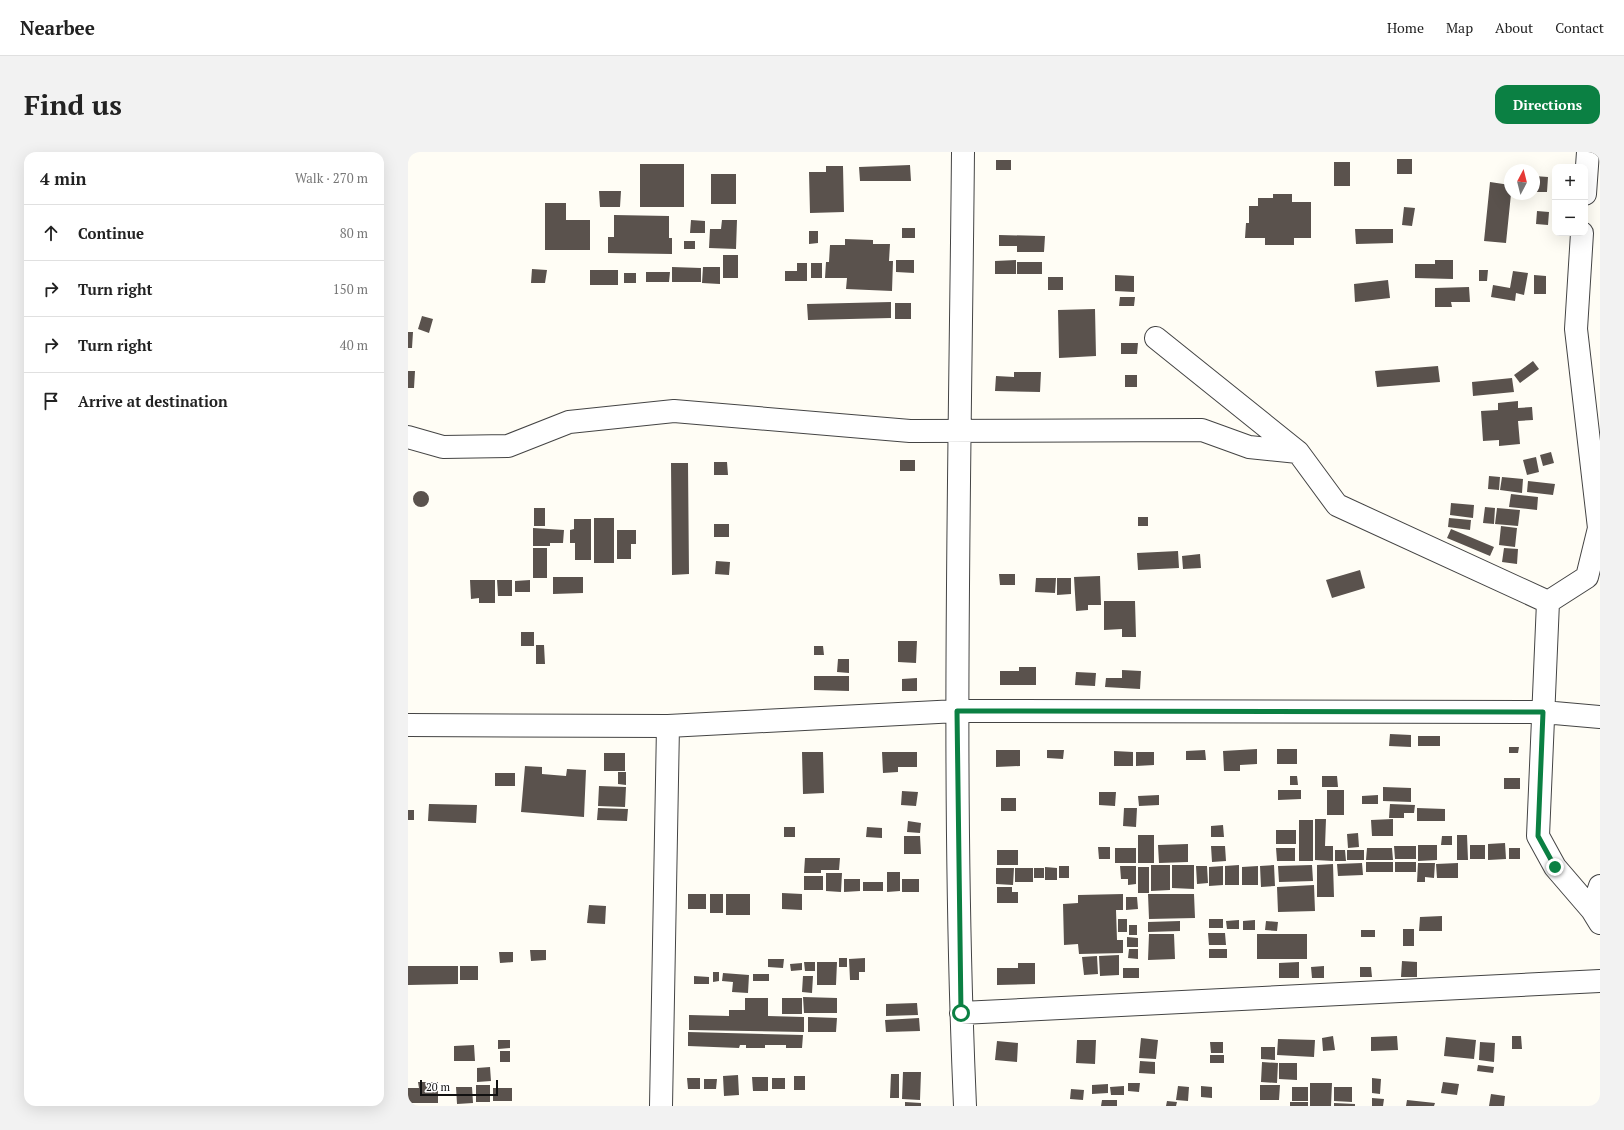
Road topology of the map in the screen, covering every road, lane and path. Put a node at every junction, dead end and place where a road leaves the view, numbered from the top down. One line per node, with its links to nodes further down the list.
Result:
1 (964, 152): 6 (street)
2 (1588, 152): 3 (street)
3 (1587, 164)
4 (1582, 236): 8 (street)
5 (1156, 338): 9 (street)
6 (960, 432): 7 (street); 9 (street); 12 (street)
7 (408, 437)
8 (1594, 439): 10 (street)
9 (1298, 452): 11 (street)
10 (1600, 528): 11 (street)
11 (1548, 602): 13 (street)
12 (957, 711): 13 (street); 16 (street); 20 (street)
13 (1543, 712): 14 (street); 18 (street)
14 (1600, 717)
15 (408, 725): 16 (street)
16 (668, 726): 21 (street)
17 (1600, 886): 18 (street)
18 (1596, 916)
19 (1600, 981): 20 (street)
20 (961, 1013): 22 (street)
21 (661, 1106)
22 (965, 1106)

